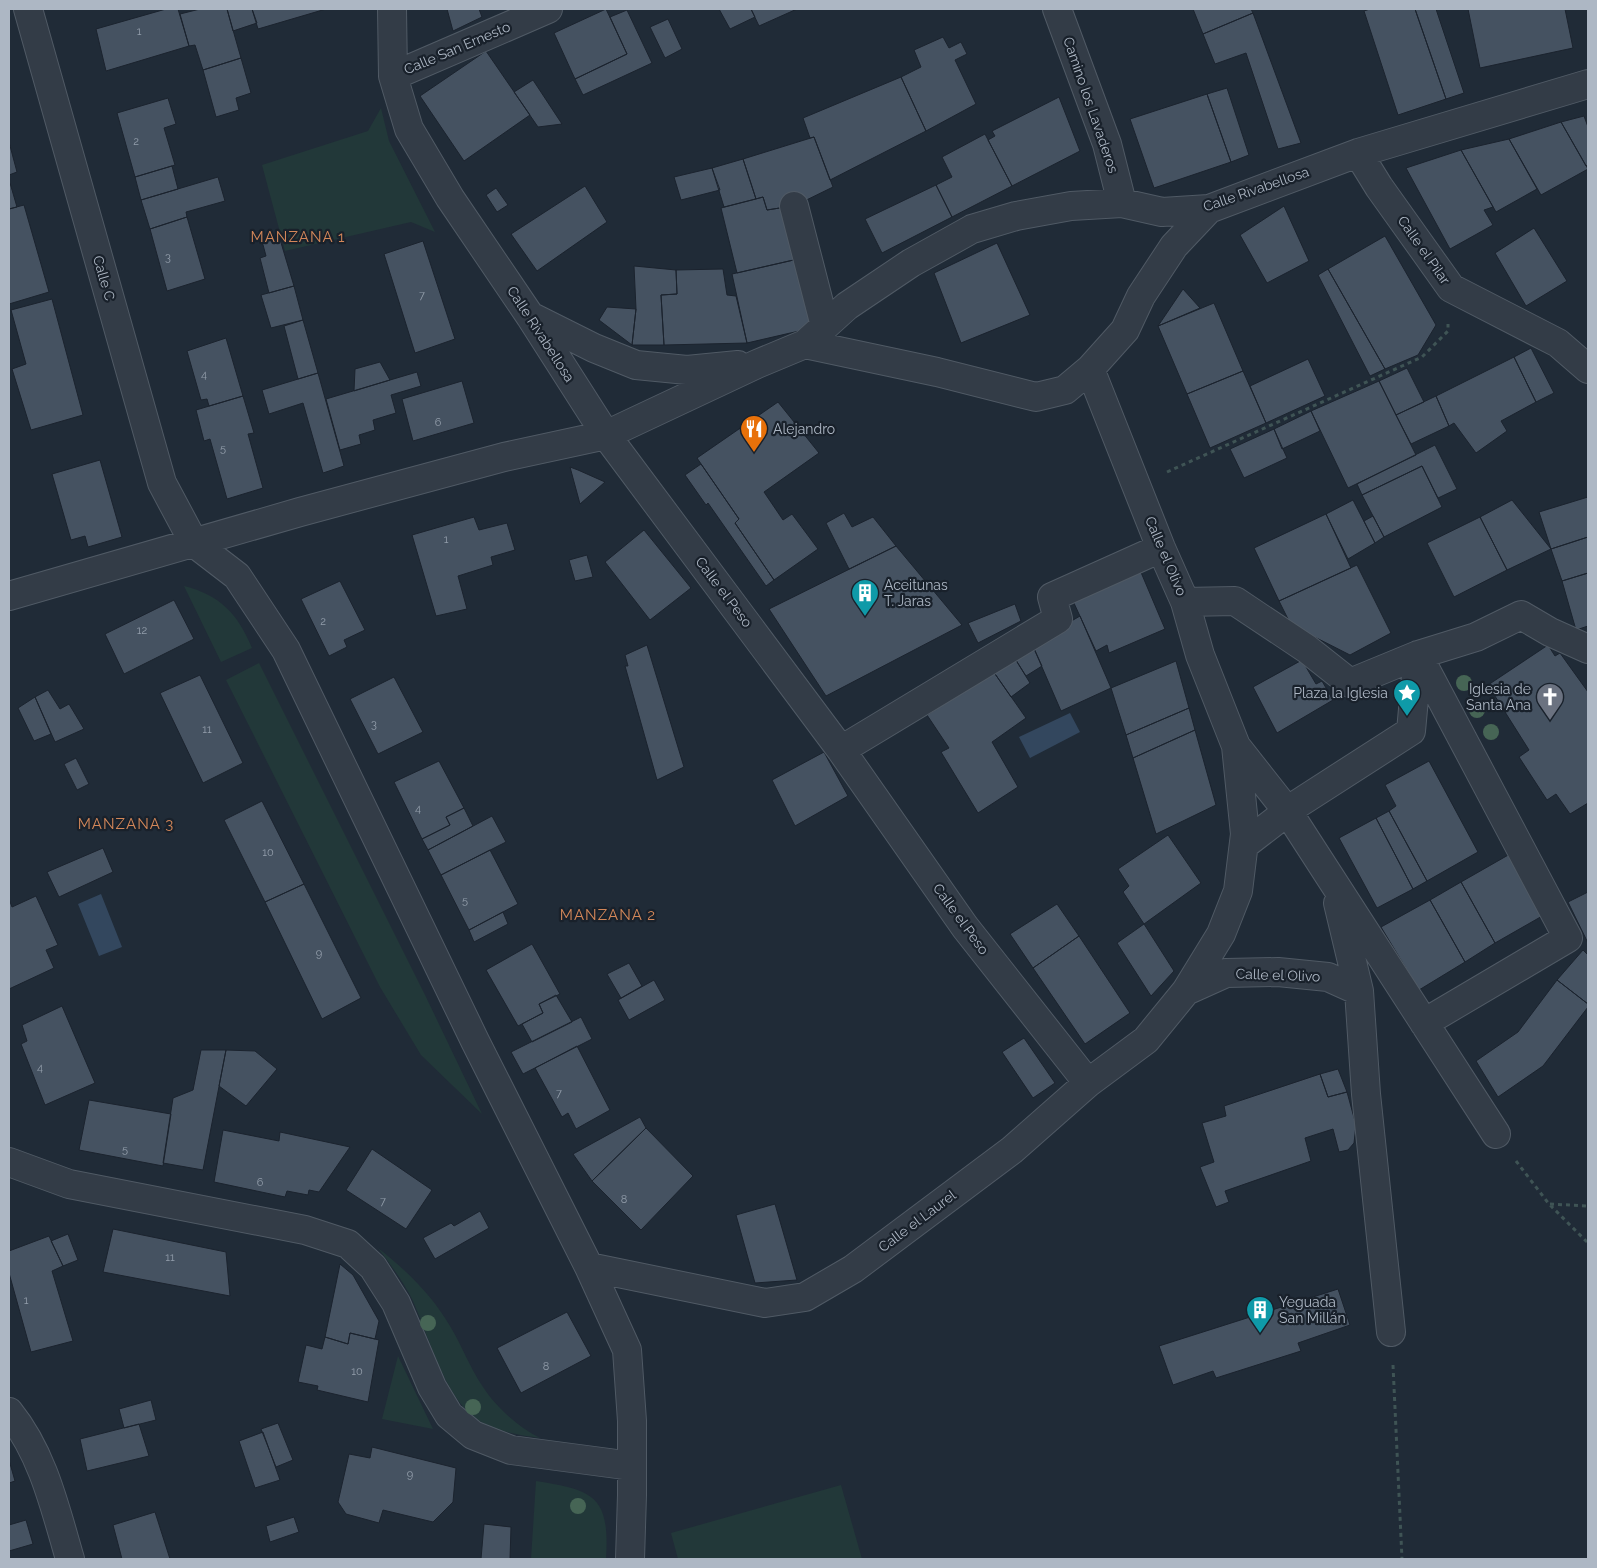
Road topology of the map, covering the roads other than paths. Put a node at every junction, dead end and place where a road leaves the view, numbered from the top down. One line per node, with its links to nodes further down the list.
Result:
1 (28, 9): 17 (street, Calle C)
2 (392, 9): 5 (street, Calle Rivabellosa)
3 (548, 9): 5 (street, Calle San Ernesto)
4 (1057, 9): 8 (street, Camino los Lavaderos)
5 (393, 76): 11 (street, Calle Rivabellosa)
6 (1588, 84): 7 (street, Calle Rivabellosa)
7 (1358, 152): 10 (street, Calle Rivabellosa); 15 (street, Calle el Pilar)
8 (1122, 203): 10 (street, Calle Rivabellosa); 12 (street, Calle Rivabellosa)
9 (794, 206): 12 (street)
10 (1209, 208): 14 (street)
11 (530, 316): 13 (street); 16 (street, Calle Rivabellosa)
12 (815, 335): 13 (street, Calle Rivabellosa); 14 (street)
13 (757, 364): 16 (street, Calle Rivabellosa)
14 (1090, 368): 18 (street, Calle el Olivo)
15 (1588, 369)
16 (606, 435): 17 (street); 24 (street, Calle el Peso)
17 (194, 542): 19 (street); 34 (street)
18 (1161, 548): 20 (street, Calle el Olivo); 24 (street)
19 (9, 596)
20 (1184, 602): 22 (street); 23 (street, Calle el Olivo)
21 (1588, 649): 22 (street)
22 (1418, 655): 25 (street); 30 (street)
23 (1236, 746): 25 (street, Calle el Olivo); 26 (street, Calle el Olivo)
24 (841, 750): 31 (street, Calle el Peso)
25 (1288, 812): 26 (street); 27 (street, Calle el Olivo)
26 (1244, 846): 28 (street, Calle el Olivo)
27 (1334, 883): 29 (street, Calle el Olivo); 30 (street, Calle el Olivo)
28 (1186, 991): 29 (street, Calle el Olivo); 31 (street, Calle el Laurel)
29 (1359, 991): 35 (street, Calle el Olivo)
30 (1424, 1023): 32 (street, Calle el Olivo)
31 (1088, 1083): 34 (street, Calle el Laurel)
32 (1496, 1134)
33 (9, 1162): 37 (street)
34 (589, 1267): 37 (street)
35 (1391, 1332)
36 (9, 1412): 38 (street)
37 (632, 1466): 39 (street)
38 (70, 1559)
39 (630, 1559)

